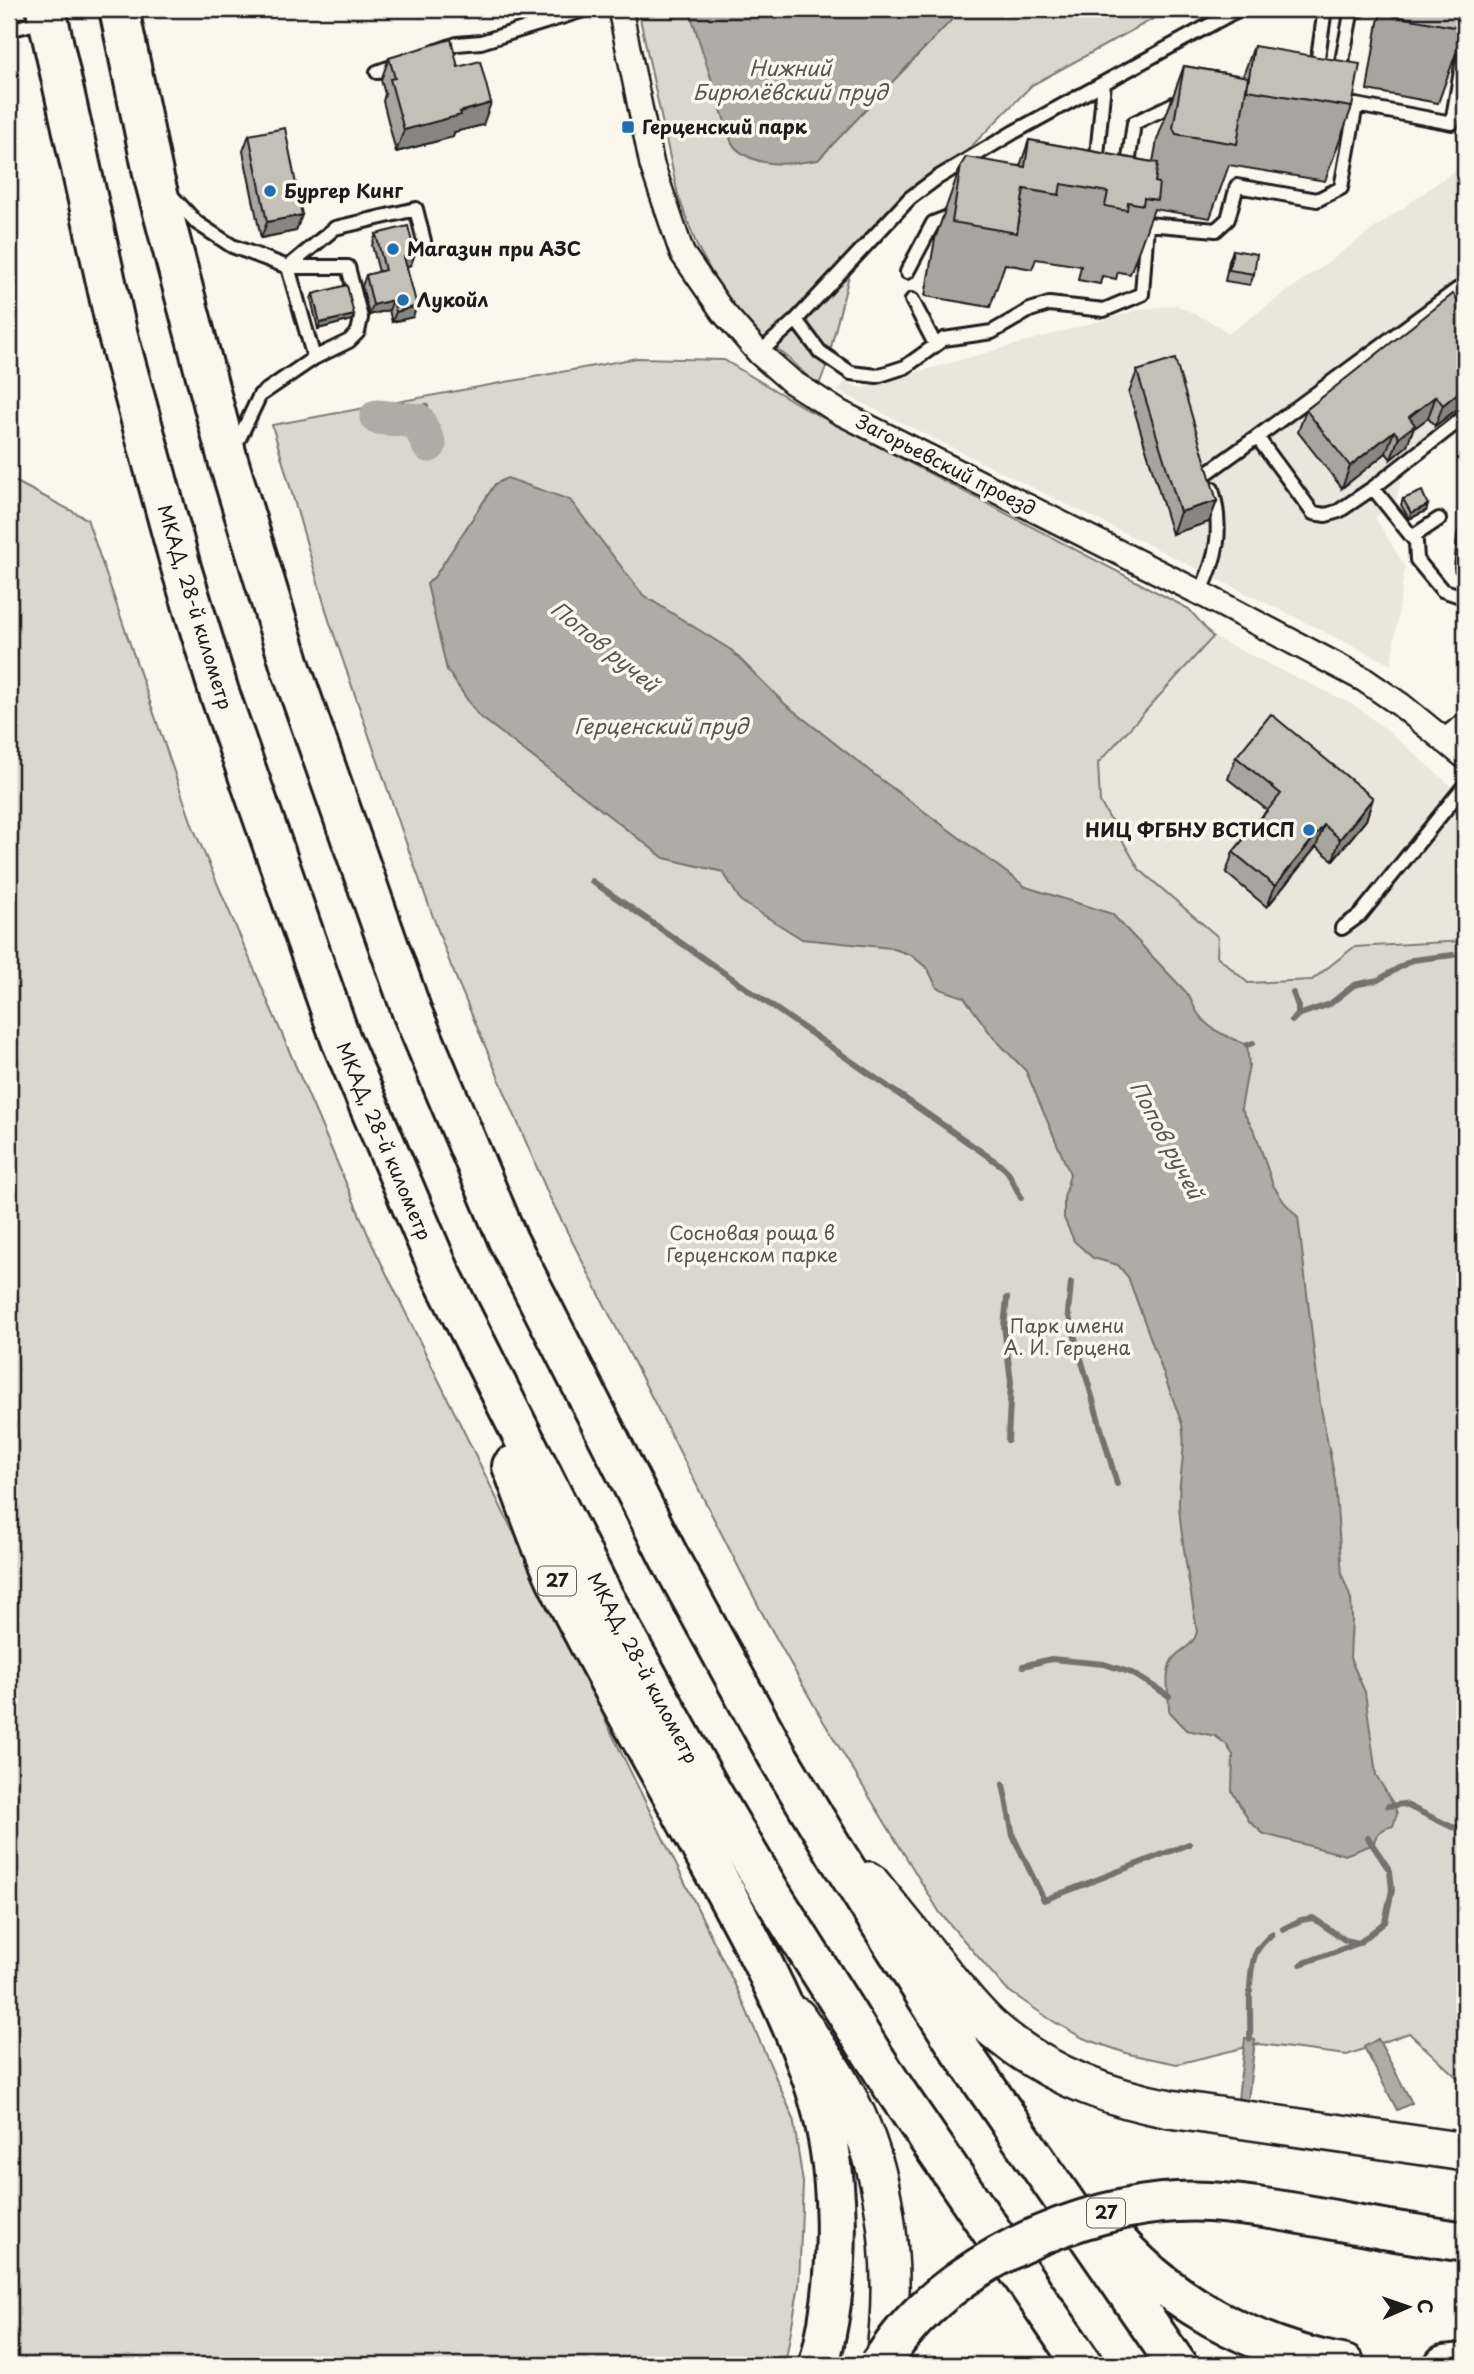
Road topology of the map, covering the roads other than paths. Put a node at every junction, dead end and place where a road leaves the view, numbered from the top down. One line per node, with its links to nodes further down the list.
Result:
1 (119, 9): 15 (highway)
2 (587, 9): 10 (lane)
3 (620, 9): 26 (street, Загорьевский проезд)
4 (1239, 9): 11 (lane)
5 (1325, 9): 12 (lane)
6 (1359, 9): 14 (lane)
7 (47, 14): 8 (lane); 45 (highway, МКАД, 28-й километр)
8 (9, 30)
9 (1465, 60): 14 (lane)
10 (377, 72)
11 (1104, 83): 16 (lane); 24 (lane)
12 (1314, 83)
13 (1195, 94): 17 (lane)
14 (1352, 94): 25 (lane)
15 (154, 178): 20 (lane); 30 (highway)
16 (1095, 179)
17 (1131, 190)
18 (966, 211): 21 (lane)
19 (424, 241): 20 (lane)
20 (288, 267): 27 (lane); 27 (lane)
21 (907, 272)
22 (912, 300): 25 (lane)
23 (1465, 300): 29 (lane)
24 (796, 320): 25 (lane); 26 (lane)
25 (935, 344)
26 (759, 353): 38 (street, Загорьевский проезд)
27 (314, 358): 30 (lane)
28 (1465, 416): 33 (lane)
29 (1257, 437): 32 (lane); 33 (lane)
30 (228, 460): 46 (highway)
31 (1203, 460): 32 (lane)
32 (1208, 473): 38 (lane)
33 (1373, 488): 36 (lane)
34 (1439, 519): 36 (lane)
35 (1465, 536): 37 (lane)
36 (1412, 537): 39 (lane)
37 (1465, 569)
38 (1200, 593): 41 (street, Загорьевский проезд)
39 (1464, 594)
40 (1465, 725): 41 (street)
41 (1445, 741): 42 (street, Загорьевский проезд)
42 (1465, 757)
43 (1465, 785): 44 (lane)
44 (1342, 928)
45 (390, 1157): 47 (highway, 27); 54 (highway, МКАД, 28-й километр)
46 (777, 1755): 48 (highway); 49 (main road)
47 (773, 1982): 52 (highway, 27); 53 (main road)
48 (958, 2048): 55 (highway); 56 (highway)
49 (1465, 2152)
50 (1465, 2242): 53 (highway, 27, bridge)
51 (1465, 2363): 57 (highway)
52 (819, 2365)
53 (882, 2365)
54 (1083, 2365)
55 (1177, 2365)
56 (1345, 2365)
57 (1444, 2365)

